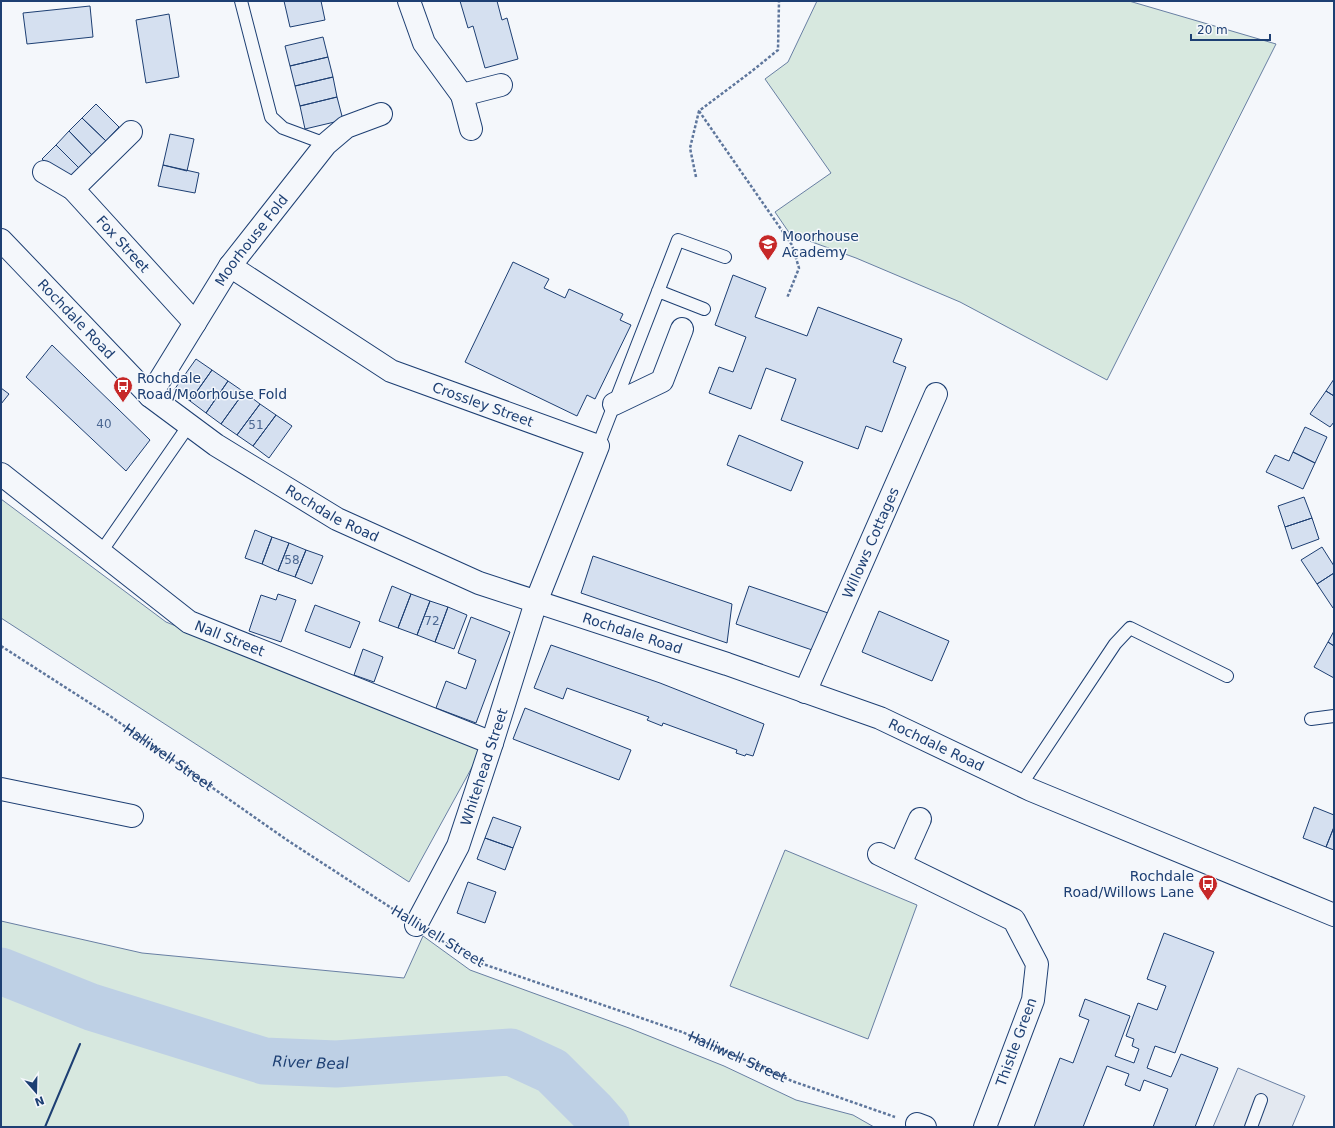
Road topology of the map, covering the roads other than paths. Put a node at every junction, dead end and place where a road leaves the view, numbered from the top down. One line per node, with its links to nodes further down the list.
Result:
1 (241, 1): 8 (lane)
2 (410, 1): 4 (street)
3 (501, 85): 4 (street)
4 (462, 95): 6 (street)
5 (381, 114): 8 (street, Moorhouse Fold)
6 (471, 129)
7 (131, 132): 10 (street)
8 (326, 144): 13 (street, Moorhouse Fold)
9 (44, 172): 10 (street, Fox Street)
10 (73, 189): 16 (street, Fox Street)
11 (1, 240): 19 (street, Rochdale Road)
12 (725, 257): 14 (lane)
13 (230, 266): 16 (street, Moorhouse Fold); 22 (street, Crossley Street)
14 (658, 291): 15 (lane); 20 (lane)
15 (704, 309)
16 (195, 323): 19 (street, Moorhouse Fold)
17 (682, 329): 20 (street)
18 (936, 394): 27 (street, Willows Cottages)
19 (150, 396): 21 (street, Rochdale Road)
20 (614, 404): 22 (lane)
21 (189, 425): 24 (lane); 25 (street, Rochdale Road)
22 (598, 446): 25 (street)
23 (1, 474): 24 (street, Nall Street)
24 (100, 552): 30 (street, Nall Street)
25 (536, 602): 27 (street, Rochdale Road); 30 (street, Whitehead Street)
26 (1227, 676): 31 (lane)
27 (805, 692): 31 (street, Rochdale Road)
28 (1334, 716): 29 (lane)
29 (1311, 719)
30 (492, 743): 38 (street, Whitehead Street)
31 (1021, 785): 37 (street, Rochdale Road)
32 (1, 789): 33 (street)
33 (132, 816)
34 (920, 819): 36 (street)
35 (879, 854): 36 (street, Thistle Green)
36 (900, 864): 40 (street, Thistle Green)
37 (1334, 915)
38 (416, 925)
39 (1261, 1100): 41 (lane)
40 (985, 1127)
41 (1251, 1127)

